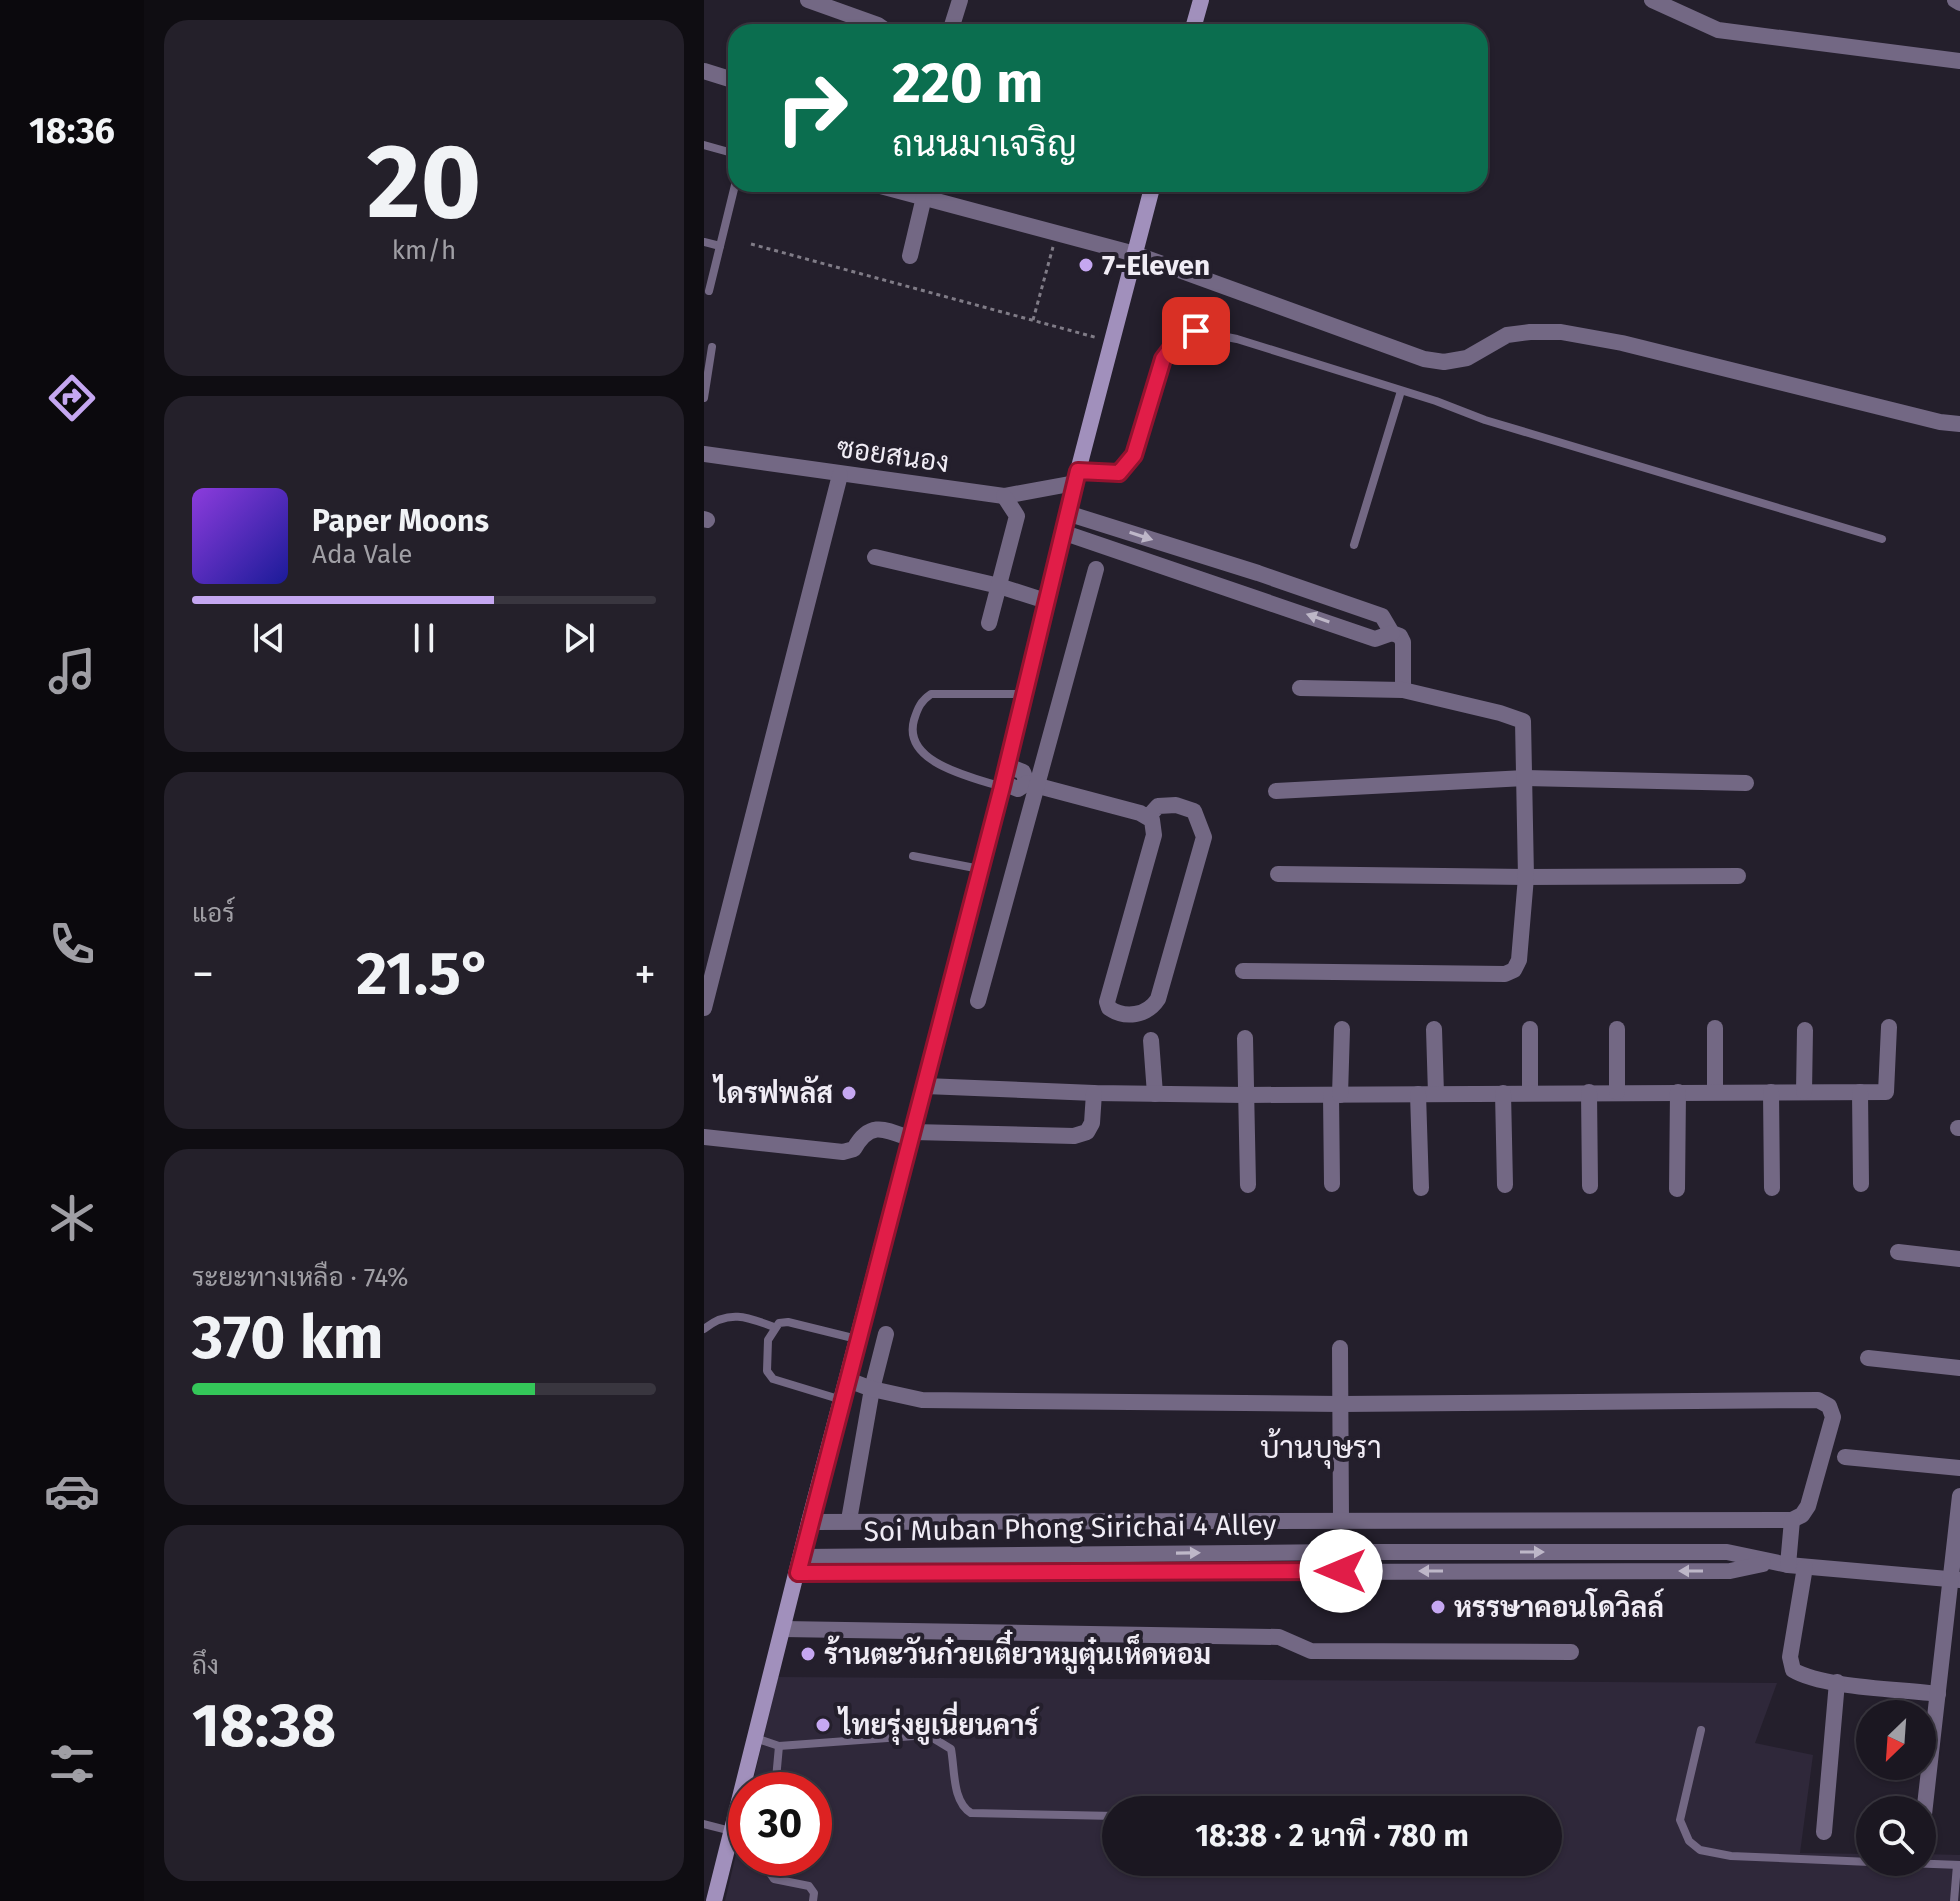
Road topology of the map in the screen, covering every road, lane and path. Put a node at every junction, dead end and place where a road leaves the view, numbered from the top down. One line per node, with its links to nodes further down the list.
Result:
1 (808, 0): 5 (street)
2 (960, 0): 6 (street)
3 (1201, 0): 7 (main road)
4 (1652, 0): 8 (street)
5 (875, 24)
6 (952, 24)
7 (1194, 24)
8 (1960, 61)
9 (704, 71): 10 (street)
10 (728, 78)
11 (704, 145): 12 (lane)
12 (728, 152)
13 (733, 192): 20 (lane)
14 (904, 192): 16 (street)
15 (1151, 192): 21 (main road)
16 (924, 197): 17 (street); 22 (street)
17 (1056, 233): 21 (street); 24 (path)
18 (704, 242): 20 (lane)
19 (751, 244): 24 (path)
20 (720, 246): 23 (lane)
21 (1135, 254): 25 (main road); 29 (street)
22 (910, 256)
23 (709, 291)
24 (1033, 320): 25 (path)
25 (1112, 341): 32 (main road)
26 (712, 347): 28 (lane)
27 (1401, 391): 32 (lane); 36 (lane); 37 (lane)
28 (704, 398)
29 (1960, 424)
30 (704, 454): 31 (street, ซอยสนอง)
31 (840, 475): 33 (street, ซอยสนอง); 61 (street)
32 (1076, 477): 33 (street, ซอยสนอง); 34 (main road)
33 (1004, 496): 40 (street)
34 (1067, 513): 35 (main road); 43 (street, one-way to 43)
35 (1062, 532): 41 (main road); 43 (street, one-way to 35)
36 (1882, 539)
37 (1354, 545)
38 (875, 557): 40 (street)
39 (1096, 569): 51 (street)
40 (999, 586): 41 (street); 42 (street)
41 (1046, 601): 46 (main road)
42 (989, 623)
43 (1392, 633): 45 (street)
44 (1300, 688): 45 (street)
45 (1403, 690): 48 (street)
46 (1024, 694): 47 (main road); 50 (lane)
47 (1008, 766): 50 (main road); 51 (street)
48 (1525, 778): 49 (street); 52 (street); 58 (street)
49 (1746, 783)
50 (1003, 785): 51 (street); 55 (main road)
51 (1032, 785): 53 (street); 60 (street)
52 (1276, 791)
53 (1149, 816): 53 (street)
54 (913, 856): 55 (lane)
55 (981, 870): 71 (main road)
56 (1278, 874): 58 (street)
57 (1738, 876): 58 (street)
58 (1526, 877): 59 (street)
59 (1243, 971)
60 (978, 1001)
61 (704, 1008)
62 (1889, 1027): 78 (street)
63 (1715, 1028): 75 (street)
64 (1342, 1029): 86 (street)
65 (1434, 1029): 84 (street)
66 (1530, 1029): 81 (street)
67 (1617, 1029): 73 (street)
68 (1805, 1030): 77 (street)
69 (1245, 1038): 85 (street)
70 (1151, 1040): 82 (street)
71 (925, 1086): 79 (street); 87 (main road)
72 (1589, 1092): 73 (street); 81 (street); 93 (street)
73 (1617, 1092): 74 (street)
74 (1678, 1092): 75 (street); 96 (street)
75 (1715, 1092): 76 (street)
76 (1771, 1092): 77 (street); 95 (street)
77 (1804, 1092): 78 (street)
78 (1860, 1092): 90 (street)
79 (1094, 1093): 82 (street); 87 (street)
80 (1503, 1093): 81 (street); 84 (street); 92 (street)
81 (1530, 1093)
82 (1155, 1094): 85 (street)
83 (1418, 1094): 84 (street); 86 (street); 94 (street)
84 (1436, 1094)
85 (1245, 1095): 86 (street); 91 (street)
86 (1336, 1095): 89 (street)
87 (912, 1136): 88 (street); 102 (main road)
88 (704, 1137)
89 (1332, 1184)
90 (1861, 1184)
91 (1248, 1185)
92 (1505, 1185)
93 (1590, 1186)
94 (1421, 1188)
95 (1772, 1188)
96 (1677, 1189)
97 (1898, 1252): 98 (street)
98 (1960, 1259)
99 (774, 1327): 100 (lane); 102 (lane); 108 (lane)
100 (704, 1329)
101 (886, 1334): 107 (street)
102 (859, 1339): 106 (main road)
103 (1340, 1348): 109 (street)
104 (1868, 1358): 105 (street)
105 (1960, 1368)
106 (848, 1380): 107 (street); 108 (main road)
107 (872, 1389): 109 (street); 113 (street)
108 (843, 1400): 116 (main road)
109 (1341, 1404): 114 (street); 115 (street)
110 (1845, 1457): 111 (street)
111 (1960, 1468)
112 (1960, 1496): 122 (street)
113 (849, 1520): 114 (street); 116 (street)
114 (1341, 1520): 115 (street)
115 (1792, 1520): 120 (street)
116 (809, 1522): 119 (main road)
117 (1340, 1552): 118 (street, Soi Muban Phong Sirichai 4 Alley, one-way to 118); 119 (street, Soi Muban Phong Sirichai 4 Alley, one-way to 117); 121 (street)
118 (1769, 1563): 120 (street, Soi Muban Phong Sirichai 4 Alley); 121 (street, Soi Muban Phong Sirichai 4 Alley, one-way to 121)
119 (800, 1565): 121 (street, Soi Muban Phong Sirichai 4 Alley); 123 (main road)
120 (1797, 1566): 122 (street, Soi Muban Phong Sirichai 4 Alley); 125 (street)
121 (1341, 1571)
122 (1955, 1579): 126 (street)
123 (783, 1629): 124 (street); 128 (main road)
124 (1571, 1652)
125 (1837, 1682): 126 (street); 136 (street)
126 (1938, 1694): 132 (street)
127 (1701, 1730): 138 (lane)
128 (755, 1738): 129 (lane); 130 (main road)
129 (779, 1746): 131 (lane); 133 (lane)
130 (746, 1772)
131 (777, 1772)
132 (1927, 1796)
133 (1102, 1816)
134 (704, 1824): 135 (lane)
135 (728, 1830)
136 (1824, 1832)
137 (728, 1843): 142 (main road)
138 (1856, 1861)
139 (1936, 1864): 140 (lane)
140 (1959, 1865): 144 (lane)
141 (772, 1876): 143 (lane)
142 (714, 1901)
143 (813, 1901)
144 (1954, 1901)

